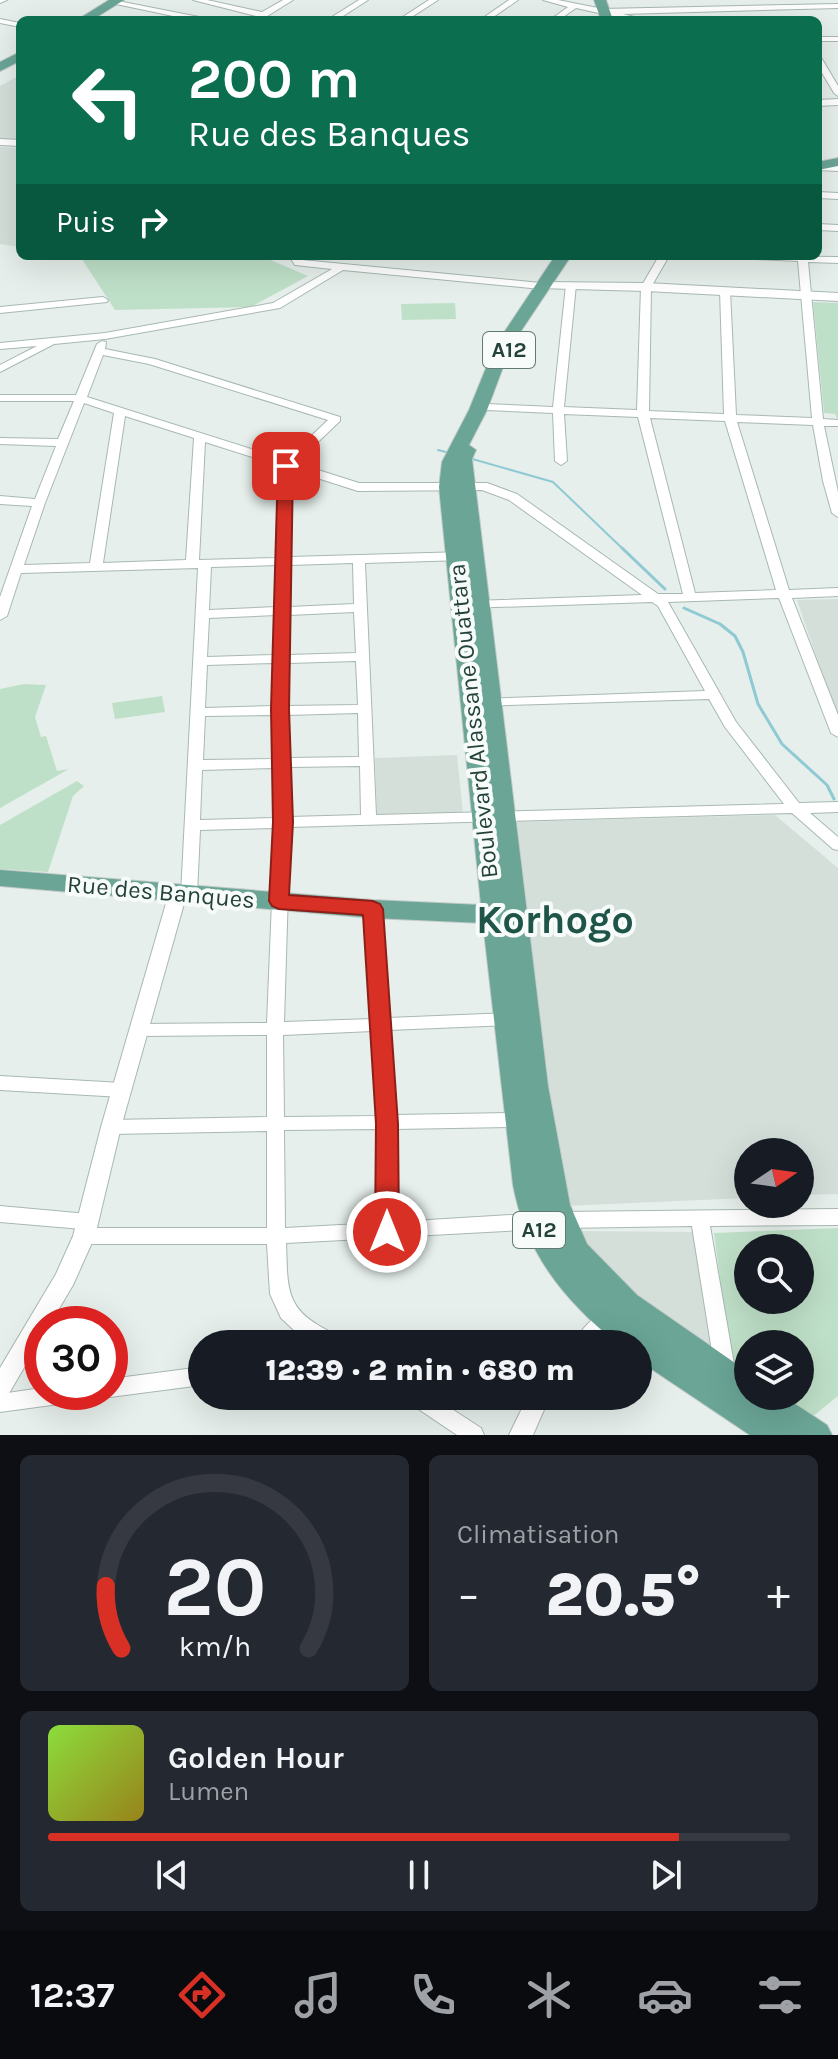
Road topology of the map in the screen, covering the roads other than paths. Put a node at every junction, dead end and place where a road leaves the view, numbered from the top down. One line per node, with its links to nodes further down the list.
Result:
1 (197, 0): 8 (street)
2 (289, 0): 16 (street)
3 (364, 0): 17 (street)
4 (434, 0): 18 (street)
5 (514, 0): 19 (street)
6 (547, 0): 10 (street)
7 (117, 1): 13 (main road); 14 (street)
8 (211, 1): 15 (street)
9 (838, 6): 11 (street)
10 (573, 7): 12 (street); 20 (street)
11 (788, 7): 12 (street); 21 (street)
12 (607, 12)
13 (93, 16)
14 (186, 16)
15 (256, 16)
16 (261, 16)
17 (338, 16)
18 (408, 16)
19 (490, 16)
20 (560, 16)
21 (794, 16)
22 (822, 66): 23 (street)
23 (838, 93)
24 (297, 260): 29 (street)
25 (561, 260): 30 (main road, Boulevard Alassane Ouattara / A12)
26 (567, 260): 30 (main road, Boulevard Alassane Ouattara / A12)
27 (662, 260): 32 (street)
28 (803, 260): 34 (street)
29 (339, 269): 30 (street); 38 (street)
30 (545, 285): 31 (street); 45 (main road, Boulevard Alassane Ouattara / A12)
31 (571, 285): 32 (street); 46 (street)
32 (646, 287): 33 (street); 48 (street)
33 (725, 291): 34 (street); 49 (street)
34 (806, 296): 35 (street); 50 (street)
35 (838, 297)
36 (103, 300): 37 (street)
37 (0, 310)
38 (105, 336): 39 (street); 41 (street)
39 (57, 340): 40 (street); 42 (street)
40 (0, 346)
41 (100, 351): 44 (street); 56 (street)
42 (0, 369)
43 (0, 398): 44 (street)
44 (79, 398): 47 (street); 54 (street)
45 (482, 408): 46 (street); 59 (main road, Boulevard Alassane Ouattara / A12)
46 (558, 409): 48 (street); 55 (street)
47 (120, 411): 52 (street); 67 (street)
48 (643, 414): 49 (street); 72 (street)
49 (730, 418): 50 (street); 70 (street)
50 (815, 422): 51 (street); 57 (street)
51 (838, 423)
52 (200, 437): 56 (street); 66 (street)
53 (0, 441): 54 (street)
54 (63, 443): 61 (street)
55 (561, 461)
56 (286, 466): 59 (street); 65 (street)
57 (824, 469): 58 (street); 62 (street)
58 (838, 470)
59 (457, 487): 63 (main road, Boulevard Alassane Ouattara / A12); 71 (street)
60 (0, 500): 61 (street)
61 (39, 503): 68 (street)
62 (838, 513)
63 (463, 556): 64 (street); 73 (main road, Boulevard Alassane Ouattara / A12)
64 (359, 559): 65 (street); 74 (street)
65 (285, 562): 66 (street); 75 (street)
66 (199, 564): 67 (street); 76 (street)
67 (96, 567): 68 (street)
68 (17, 569): 77 (street)
69 (838, 592): 70 (street)
70 (784, 594): 72 (street); 86 (street)
71 (653, 597): 72 (street); 73 (street); 81 (street)
72 (690, 597)
73 (469, 605): 82 (main road, Boulevard Alassane Ouattara / A12)
74 (361, 608): 75 (street); 78 (street)
75 (283, 610): 76 (street); 79 (street)
76 (202, 614): 80 (street)
77 (0, 616)
78 (361, 657): 79 (street); 84 (street)
79 (281, 659): 80 (street); 83 (street)
80 (202, 661): 85 (street)
81 (712, 695): 82 (street); 91 (street)
82 (480, 703): 92 (main road, Boulevard Alassane Ouattara / A12)
83 (280, 709): 84 (street); 85 (street); 88 (street)
84 (364, 709): 87 (street)
85 (200, 712): 89 (street)
86 (838, 733)
87 (366, 761): 88 (street); 93 (street)
88 (282, 764): 89 (street); 94 (street)
89 (196, 765): 95 (street)
90 (838, 807): 91 (street)
91 (796, 809): 92 (street); 96 (street)
92 (493, 816): 93 (street); 101 (main road, Boulevard Alassane Ouattara / A12)
93 (369, 820): 94 (street)
94 (283, 822): 95 (street); 99 (street)
95 (194, 825): 98 (street)
96 (838, 845)
97 (0, 878): 98 (main road, Rue des Banques)
98 (184, 894): 99 (main road, Rue des Banques); 105 (street)
99 (279, 901): 100 (main road, Rue des Banques); 104 (street)
100 (373, 909): 101 (main road, Rue des Banques); 103 (street)
101 (504, 915): 102 (main road, Boulevard Alassane Ouattara / A12)
102 (515, 1018): 103 (street); 108 (main road, Boulevard Alassane Ouattara / A12)
103 (379, 1025): 104 (street); 110 (street)
104 (275, 1029): 105 (street); 109 (street)
105 (139, 1030): 107 (street)
106 (0, 1083): 107 (street)
107 (122, 1090): 111 (street)
108 (523, 1110): 110 (street); 115 (main road, Boulevard Alassane Ouattara / A12)
109 (276, 1121): 110 (street); 111 (street); 118 (street)
110 (387, 1124): 117 (street)
111 (111, 1127): 116 (street)
112 (0, 1214): 116 (street)
113 (838, 1217): 114 (street)
114 (700, 1220): 115 (street); 122 (street)
115 (549, 1222): 117 (street); 119 (main road, Boulevard Alassane Ouattara / A12)
116 (86, 1229): 118 (street); 125 (street)
117 (387, 1232): 118 (street)
118 (276, 1236): 120 (street)
119 (617, 1312): 121 (street); 122 (main road, Boulevard Alassane Ouattara / A12)
120 (309, 1330)
121 (598, 1330)
122 (716, 1374): 133 (main road, Boulevard Alassane Ouattara / A12)
123 (188, 1378): 124 (street)
124 (128, 1386)
125 (0, 1388)
126 (24, 1400): 127 (street)
127 (0, 1403)
128 (436, 1410): 131 (street)
129 (533, 1410): 132 (street)
130 (778, 1410): 134 (main road)
131 (474, 1435)
132 (521, 1435)
133 (777, 1435)
134 (816, 1435)

